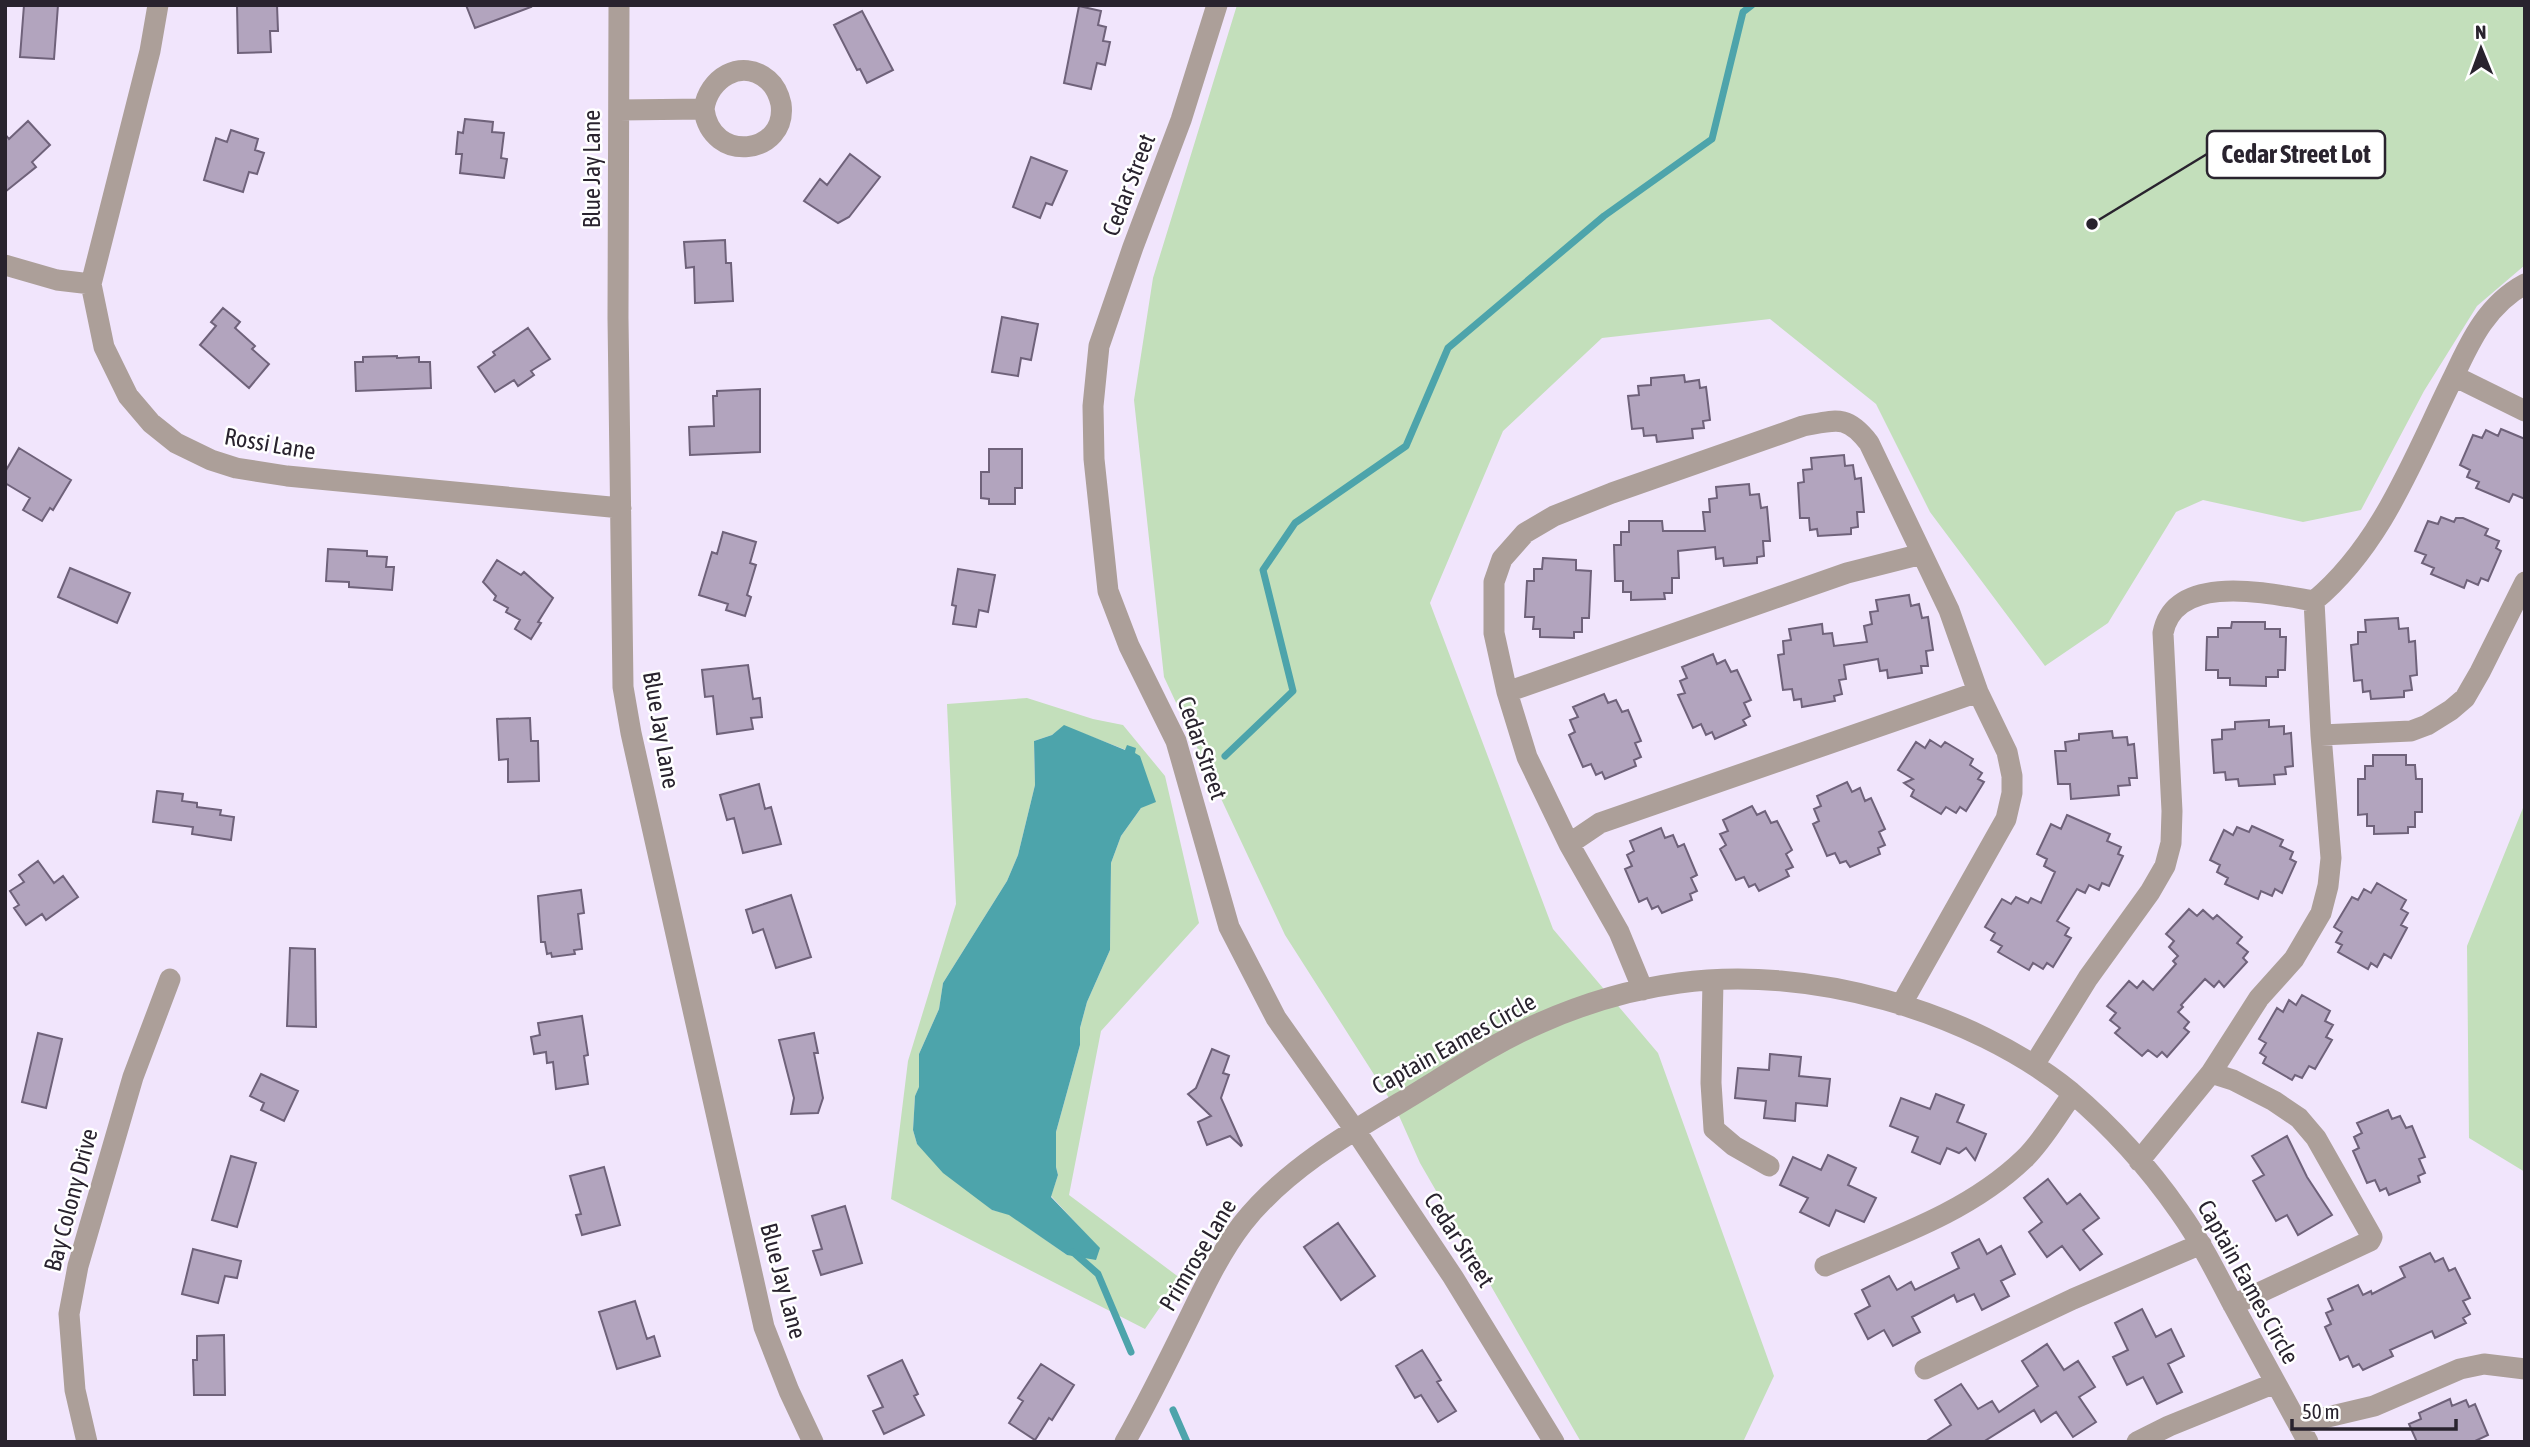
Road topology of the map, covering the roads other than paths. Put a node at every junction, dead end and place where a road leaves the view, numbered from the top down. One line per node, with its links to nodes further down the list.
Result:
1 (158, 5): 7 (street, Rossi Lane)
2 (619, 5): 5 (street, Blue Jay Lane)
3 (1217, 5): 26 (street, Cedar Street)
4 (704, 109): 5 (street)
5 (619, 110): 11 (street, Blue Jay Lane)
6 (5, 265): 7 (street)
7 (91, 284): 11 (street, Rossi Lane)
8 (2525, 284): 9 (street)
9 (2454, 376): 10 (street); 14 (street)
10 (2525, 411)
11 (621, 508): 37 (street, Blue Jay Lane)
12 (1922, 554): 15 (street); 15 (street); 16 (street)
13 (2525, 582): 17 (street)
14 (2314, 601): 17 (street); 23 (street)
15 (1507, 692): 18 (street)
16 (1978, 692): 18 (street); 22 (street)
17 (2321, 735): 24 (street)
18 (1569, 844): 21 (street)
19 (170, 979): 36 (street, Bay Colony Drive)
20 (1713, 980): 21 (street, Captain Eames Circle); 22 (street, Captain Eames Circle); 28 (street)
21 (1643, 990): 26 (street, Captain Eames Circle)
22 (1900, 1005): 23 (street, Captain Eames Circle)
23 (2034, 1065): 25 (street, Captain Eames Circle)
24 (2211, 1073): 27 (street); 31 (street)
25 (2073, 1094): 27 (street, Captain Eames Circle); 30 (street)
26 (1355, 1130): 38 (street, Primrose Lane); 39 (street, Cedar Street)
27 (2139, 1161): 29 (street, Captain Eames Circle)
28 (1769, 1166)
29 (2201, 1244): 31 (street, Captain Eames Circle); 32 (street)
30 (1825, 1266)
31 (2233, 1305): 34 (street, Captain Eames Circle)
32 (1925, 1368)
33 (2525, 1369): 35 (street, Captain Eames Circle)
34 (2275, 1383): 35 (street, Captain Eames Circle); 40 (street)
35 (2303, 1433)
36 (87, 1442)
37 (813, 1442)
38 (1125, 1442)
39 (1553, 1442)
40 (2137, 1442)

